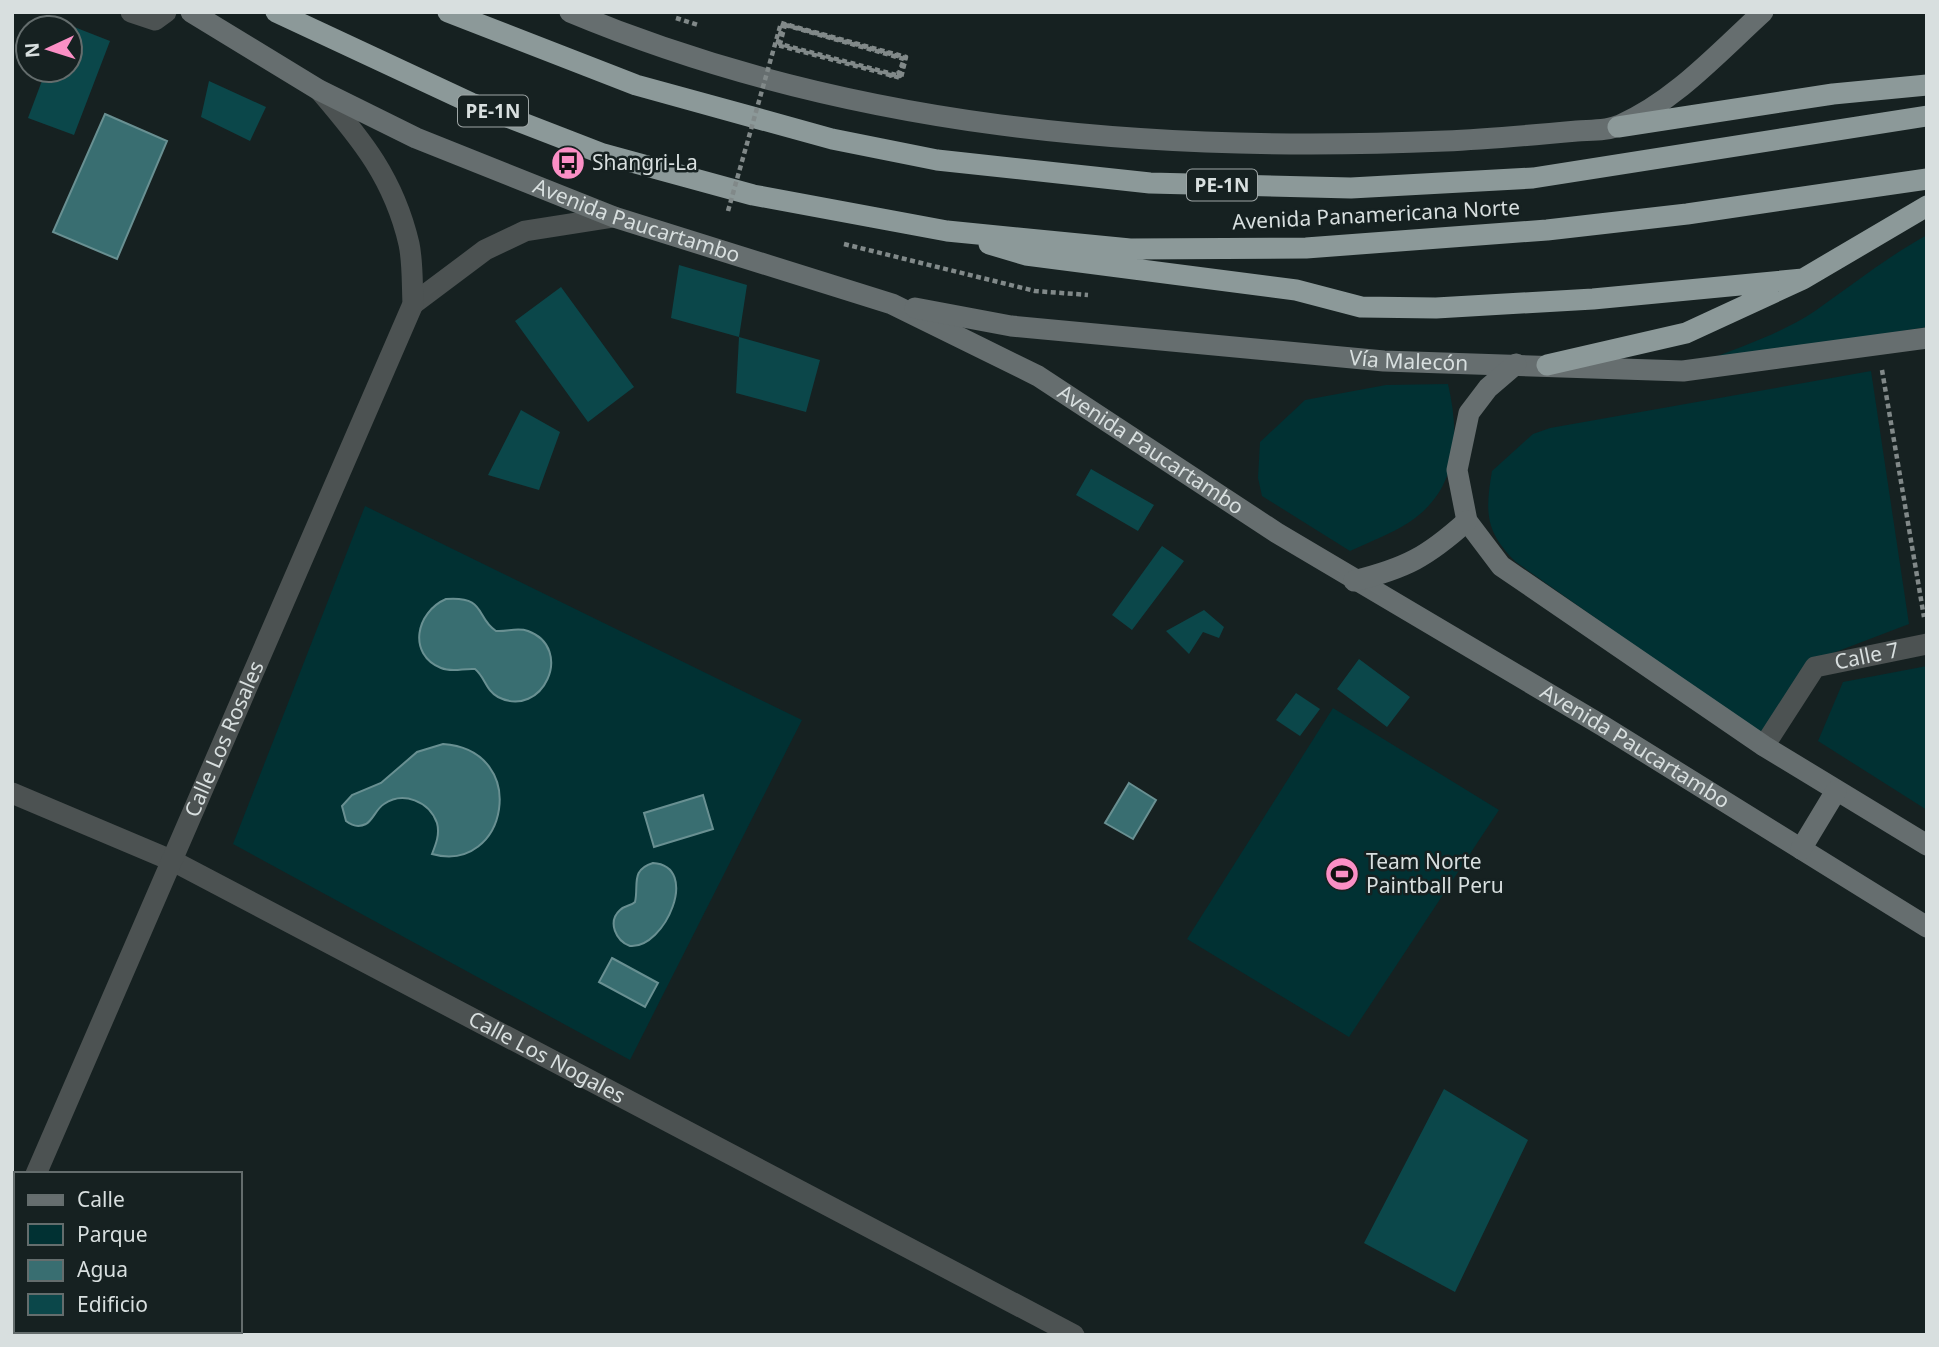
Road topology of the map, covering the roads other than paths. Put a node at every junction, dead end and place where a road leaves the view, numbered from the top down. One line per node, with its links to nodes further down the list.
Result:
1 (131, 12): 2 (street)
2 (166, 12)
3 (191, 12): 9 (main road, Calle Los Rosales)
4 (276, 12): 15 (highway, Avenida Panamericana Norte / PE-1N)
5 (448, 12): 10 (highway, Avenida Panamericana Norte / PE-1N)
6 (570, 12): 11 (main road)
7 (1763, 12): 11 (main road)
8 (1927, 85): 11 (highway)
9 (319, 90): 14 (main road, Avenida Paucartambo); 17 (street, Calle Los Rosales)
10 (1927, 116)
11 (1618, 127)
12 (1927, 179): 15 (highway, Avenida Panamericana Norte / PE-1N)
13 (1927, 206): 16 (highway)
14 (614, 217): 17 (street, Calle Los Rosales); 18 (main road, Avenida Paucartambo)
15 (947, 231): 16 (highway)
16 (1803, 279): 21 (highway)
17 (413, 304): 30 (street, Calle Los Rosales)
18 (892, 304): 20 (main road, Vía Malecón); 23 (main road, Avenida Paucartambo)
19 (1927, 338): 21 (main road, Vía Malecón)
20 (1516, 364): 21 (main road, Vía Malecón); 22 (main road)
21 (1547, 365)
22 (1467, 521): 23 (main road); 25 (main road)
23 (1354, 581): 29 (main road, Avenida Paucartambo)
24 (1927, 643): 25 (street, Calle 7)
25 (1764, 746): 26 (main road)
26 (1836, 791): 28 (main road); 29 (main road)
27 (12, 793): 30 (street, Calle Los Nogales)
28 (1927, 845)
29 (1801, 849): 31 (main road, Avenida Paucartambo)
30 (173, 861): 32 (street, Calle Los Rosales); 33 (street, Calle Los Nogales)
31 (1927, 927)
32 (37, 1172)
33 (1074, 1335)

